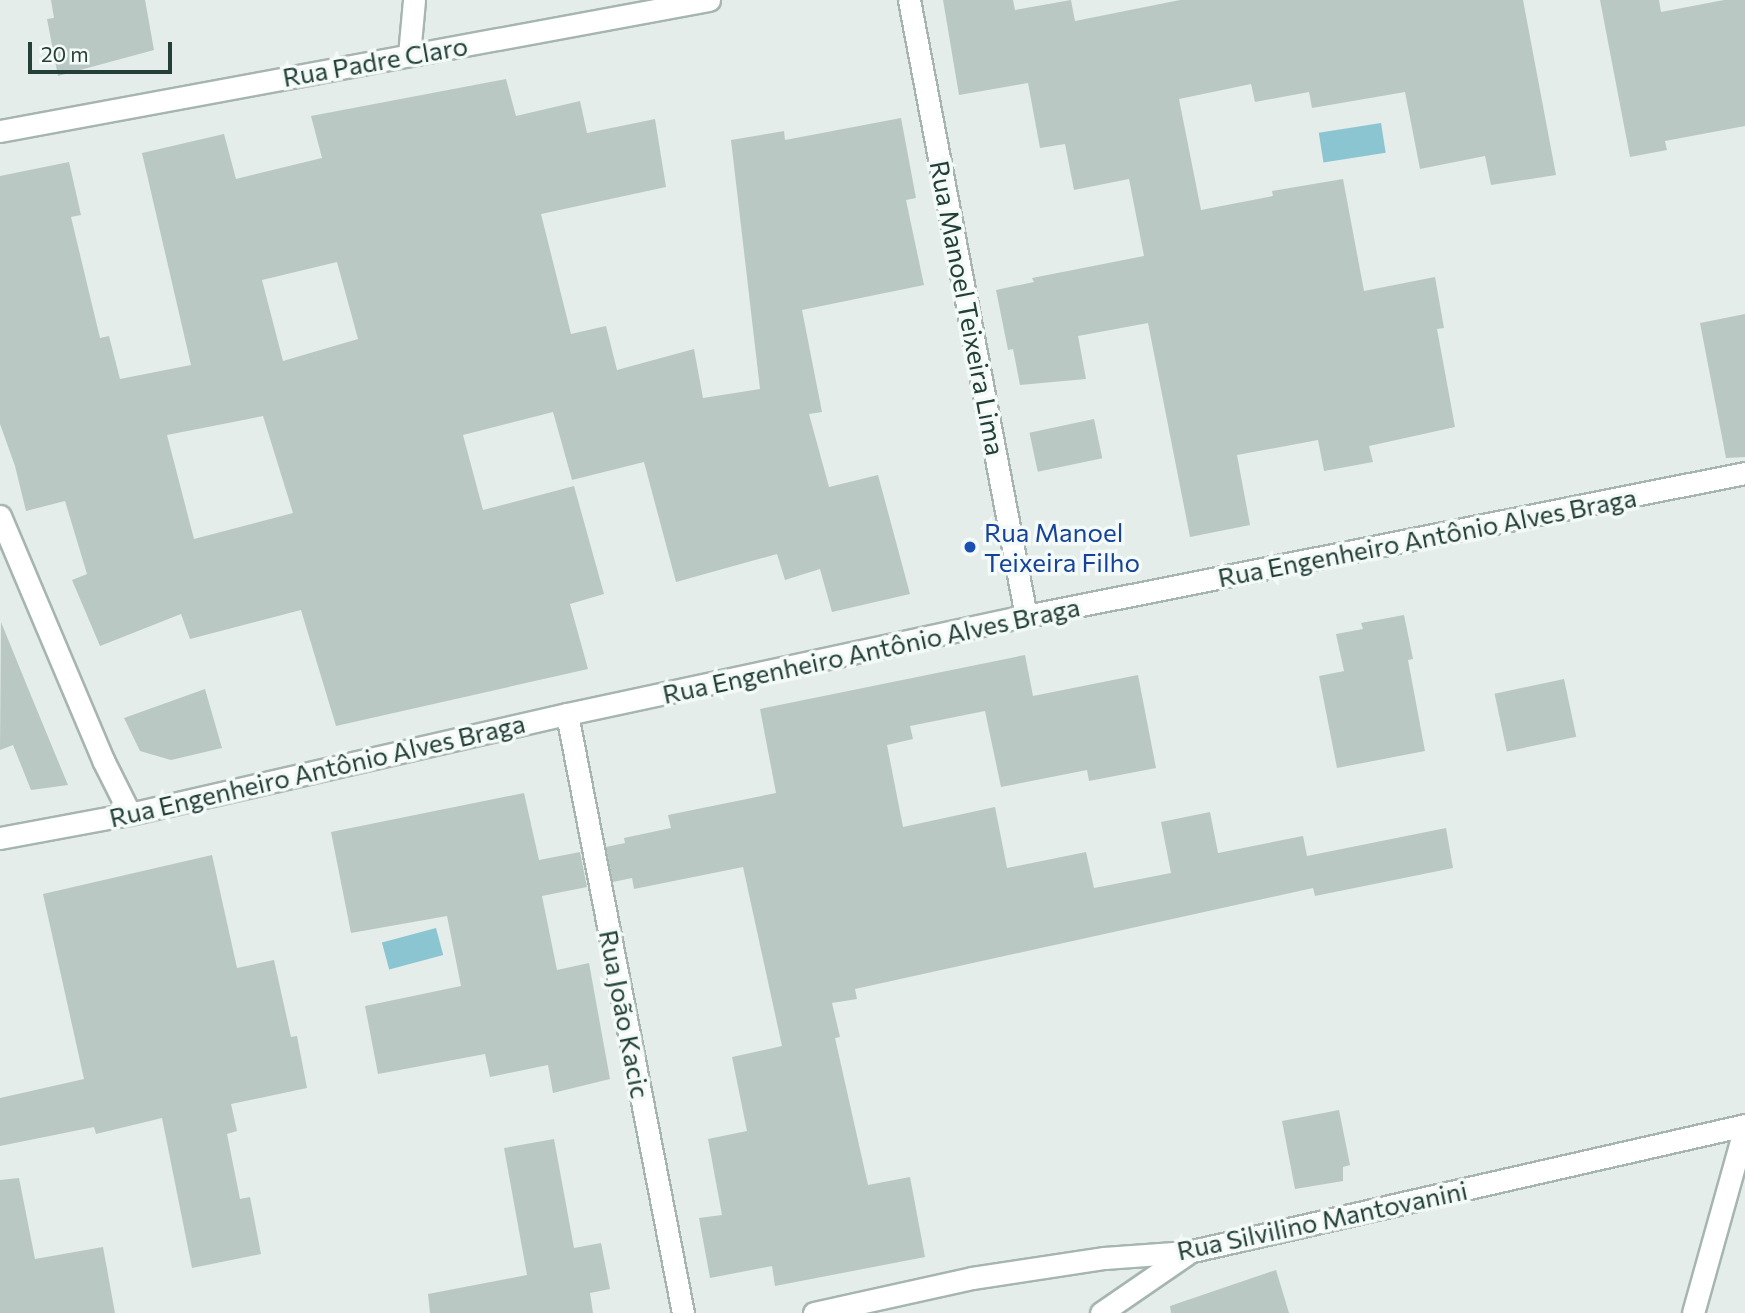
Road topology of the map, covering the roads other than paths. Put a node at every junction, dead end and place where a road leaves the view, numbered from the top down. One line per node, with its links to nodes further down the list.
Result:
1 (414, 0): 4 (street)
2 (709, 0): 4 (street, Rua Padre Claro)
3 (909, 0): 8 (street, Rua Manoel Teixeira Lima)
4 (409, 55): 5 (street, Rua Padre Claro)
5 (0, 131)
6 (1745, 473): 8 (street, Rua Engenheiro Antônio Alves Braga)
7 (0, 516): 10 (street)
8 (1026, 616): 9 (street, Rua Engenheiro Antônio Alves Braga)
9 (567, 715): 10 (street, Rua Engenheiro Antônio Alves Braga); 14 (street, Rua João Kacic)
10 (130, 814): 11 (street, Rua Engenheiro Antônio Alves Braga)
11 (0, 838)
12 (1745, 1126): 13 (street, Rua Silvilino Mantovanini); 17 (street)
13 (1188, 1252): 15 (street, Rua Silvilino Mantovanini); 16 (street)
14 (683, 1313)
15 (814, 1313)
16 (1101, 1313)
17 (1693, 1313)

